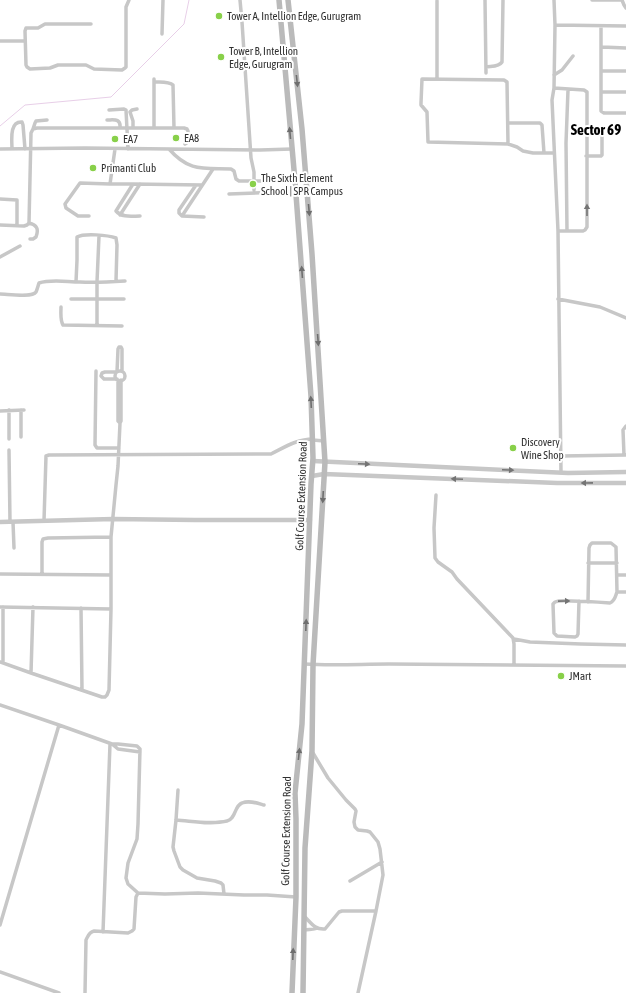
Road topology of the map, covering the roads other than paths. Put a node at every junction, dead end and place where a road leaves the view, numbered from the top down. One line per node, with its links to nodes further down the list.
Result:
1 (129, 0): 18 (street)
2 (163, 0): 17 (street)
3 (240, 0): 55 (street)
4 (279, 0): 56 (main road, Golf Course Extension Road, one-way to 4)
5 (288, 0): 113 (main road, one-way to 113)
6 (485, 0): 23 (street)
7 (503, 0): 23 (street)
8 (554, 0): 14 (street)
9 (592, 0): 10 (street)
10 (622, 0): 12 (street)
11 (437, 1): 28 (street)
12 (626, 8)
13 (91, 24): 18 (street)
14 (555, 25): 15 (street); 27 (street)
15 (601, 26): 16 (street); 20 (street)
16 (626, 26)
17 (162, 34)
18 (25, 40): 19 (street)
19 (0, 41)
20 (602, 47): 21 (street); 24 (street)
21 (626, 48)
22 (573, 56): 27 (street)
23 (486, 67): 26 (street)
24 (602, 71): 25 (street); 31 (street)
25 (626, 71)
26 (486, 73)
27 (554, 75): 29 (street)
28 (437, 79): 38 (street); 47 (street)
29 (554, 88): 30 (street); 58 (street)
30 (568, 90): 44 (street); 85 (street)
31 (601, 92): 32 (street); 35 (street)
32 (626, 92)
33 (137, 109): 41 (street)
34 (109, 110): 40 (street)
35 (626, 113)
36 (47, 120): 45 (street)
37 (107, 120): 39 (street)
38 (508, 123): 47 (street); 57 (street)
39 (120, 128): 40 (street); 45 (street)
40 (127, 128): 41 (street); 53 (street)
41 (133, 128): 42 (street)
42 (154, 128): 43 (street); 43 (street)
43 (174, 128): 46 (street)
44 (587, 128): 59 (street); 59 (street)
45 (33, 129): 51 (street)
46 (185, 144)
47 (508, 144): 57 (street)
48 (0, 149): 49 (street)
49 (12, 149): 50 (street); 50 (street)
50 (25, 149): 51 (street)
51 (30, 149): 52 (street); 81 (street)
52 (115, 149): 53 (street); 63 (street)
53 (128, 149): 54 (street)
54 (169, 149): 55 (street); 60 (street)
55 (250, 149): 56 (street); 61 (street)
56 (292, 149): 62 (main road, Golf Course Extension Road)
57 (544, 153): 58 (street)
58 (554, 153): 84 (street)
59 (586, 156): 85 (street, one-way to 59)
60 (213, 169): 61 (street); 67 (street)
61 (254, 181): 62 (street); 70 (street)
62 (295, 181): 69 (main road, Golf Course Extension Road)
63 (110, 184): 64 (street); 77 (street)
64 (133, 184): 65 (street); 68 (street)
65 (140, 184): 66 (street); 71 (street)
66 (196, 185): 67 (street); 79 (street)
67 (202, 185): 79 (street)
68 (130, 188): 71 (street); 74 (street)
69 (296, 188): 72 (street); 112 (main road, Golf Course Extension Road, one-way to 69)
70 (254, 190)
71 (135, 192): 75 (street)
72 (229, 194)
73 (0, 199): 83 (street)
74 (120, 204): 75 (street); 76 (street)
75 (125, 207): 76 (street)
76 (120, 215): 78 (street)
77 (89, 216)
78 (140, 216)
79 (182, 216): 80 (street)
80 (204, 217)
81 (29, 223): 83 (street); 87 (street)
82 (0, 225): 83 (street)
83 (17, 225)
84 (558, 231): 85 (street); 98 (street)
85 (567, 231)
86 (99, 236): 90 (street); 92 (street); 93 (street)
87 (30, 239)
88 (20, 246): 89 (street)
89 (0, 257)
90 (116, 281): 91 (street); 93 (street)
91 (125, 281)
92 (76, 282): 93 (street); 94 (street)
93 (97, 282): 96 (street)
94 (0, 294)
95 (71, 299): 96 (street)
96 (97, 299): 97 (street); 101 (street)
97 (124, 299)
98 (558, 299): 100 (street); 118 (street)
99 (61, 307): 101 (street)
100 (626, 318)
101 (97, 326): 102 (street)
102 (122, 326)
103 (96, 371): 114 (street)
104 (122, 371): 105 (street); 105 (street); 106 (street)
105 (117, 372): 106 (street); 106 (street)
106 (119, 380): 114 (street)
107 (9, 410): 108 (street); 110 (street); 111 (street)
108 (0, 411)
109 (626, 426): 117 (street)
110 (21, 437)
111 (9, 439)
112 (313, 440): 113 (street); 116 (street); 119 (main road, Golf Course Extension Road)
113 (324, 441): 120 (main road)
114 (119, 448): 116 (street)
115 (9, 450): 131 (street)
116 (119, 455): 127 (street); 129 (street)
117 (625, 455): 118 (street)
118 (561, 456): 121 (street)
119 (313, 461): 120 (street); 124 (main road, Golf Course Extension Road)
120 (325, 462): 121 (street, one-way to 121); 123 (main road)
121 (561, 472): 122 (street)
122 (626, 472)
123 (324, 474): 124 (street); 125 (street, one-way to 123); 153 (main road, one-way to 153)
124 (312, 476): 128 (main road, Golf Course Extension Road)
125 (626, 483)
126 (436, 495): 149 (street)
127 (113, 519): 128 (street); 129 (street); 132 (street)
128 (310, 520): 152 (main road, Golf Course Extension Road, one-way to 128)
129 (44, 521): 131 (street)
130 (0, 522): 131 (street)
131 (11, 522): 133 (street)
132 (111, 537): 137 (street); 138 (street)
133 (14, 548)
134 (588, 563): 135 (street); 135 (street); 144 (street)
135 (617, 563): 139 (street)
136 (0, 574): 137 (street)
137 (42, 574): 138 (street)
138 (111, 575): 148 (street)
139 (617, 575): 140 (street); 141 (street)
140 (626, 575)
141 (617, 592): 142 (street); 144 (street)
142 (626, 592)
143 (580, 601): 143 (street, one-way to 143); 144 (street)
144 (588, 602)
145 (2, 607): 146 (street); 151 (street)
146 (33, 607): 147 (street); 156 (street)
147 (80, 608): 148 (street); 157 (street)
148 (111, 609): 157 (street)
149 (514, 640): 150 (street); 154 (street)
150 (626, 645)
151 (1, 662): 156 (street)
152 (304, 664): 153 (street); 165 (main road, Golf Course Extension Road, one-way to 152)
153 (313, 665): 154 (street); 161 (main road)
154 (514, 665): 155 (street)
155 (626, 666)
156 (31, 673): 157 (street)
157 (82, 690)
158 (0, 705): 159 (street)
159 (59, 725): 160 (street); 175 (street)
160 (111, 744): 169 (street); 180 (street)
161 (312, 751): 166 (main road); 167 (street)
162 (178, 790): 164 (street)
163 (264, 805): 164 (street)
164 (176, 820): 170 (street)
165 (296, 856): 166 (main road); 171 (main road, Golf Course Extension Road)
166 (305, 856): 173 (main road)
167 (382, 862): 168 (street); 174 (street)
168 (350, 881)
169 (138, 893): 170 (street); 180 (street)
170 (224, 894): 171 (street)
171 (296, 897): 172 (main road, Golf Course Extension Road)
172 (295, 909): 173 (main road); 184 (main road, Golf Course Extension Road, one-way to 172)
173 (305, 909): 176 (main road)
174 (376, 911): 178 (street); 186 (street)
175 (1, 916): 177 (street)
176 (304, 916): 178 (street); 179 (main road)
177 (0, 925)
178 (318, 928): 179 (street)
179 (304, 930): 185 (main road)
180 (103, 932): 183 (street)
181 (0, 972): 182 (street)
182 (59, 993)
183 (85, 993)
184 (292, 993)
185 (303, 993)
186 (358, 993)

